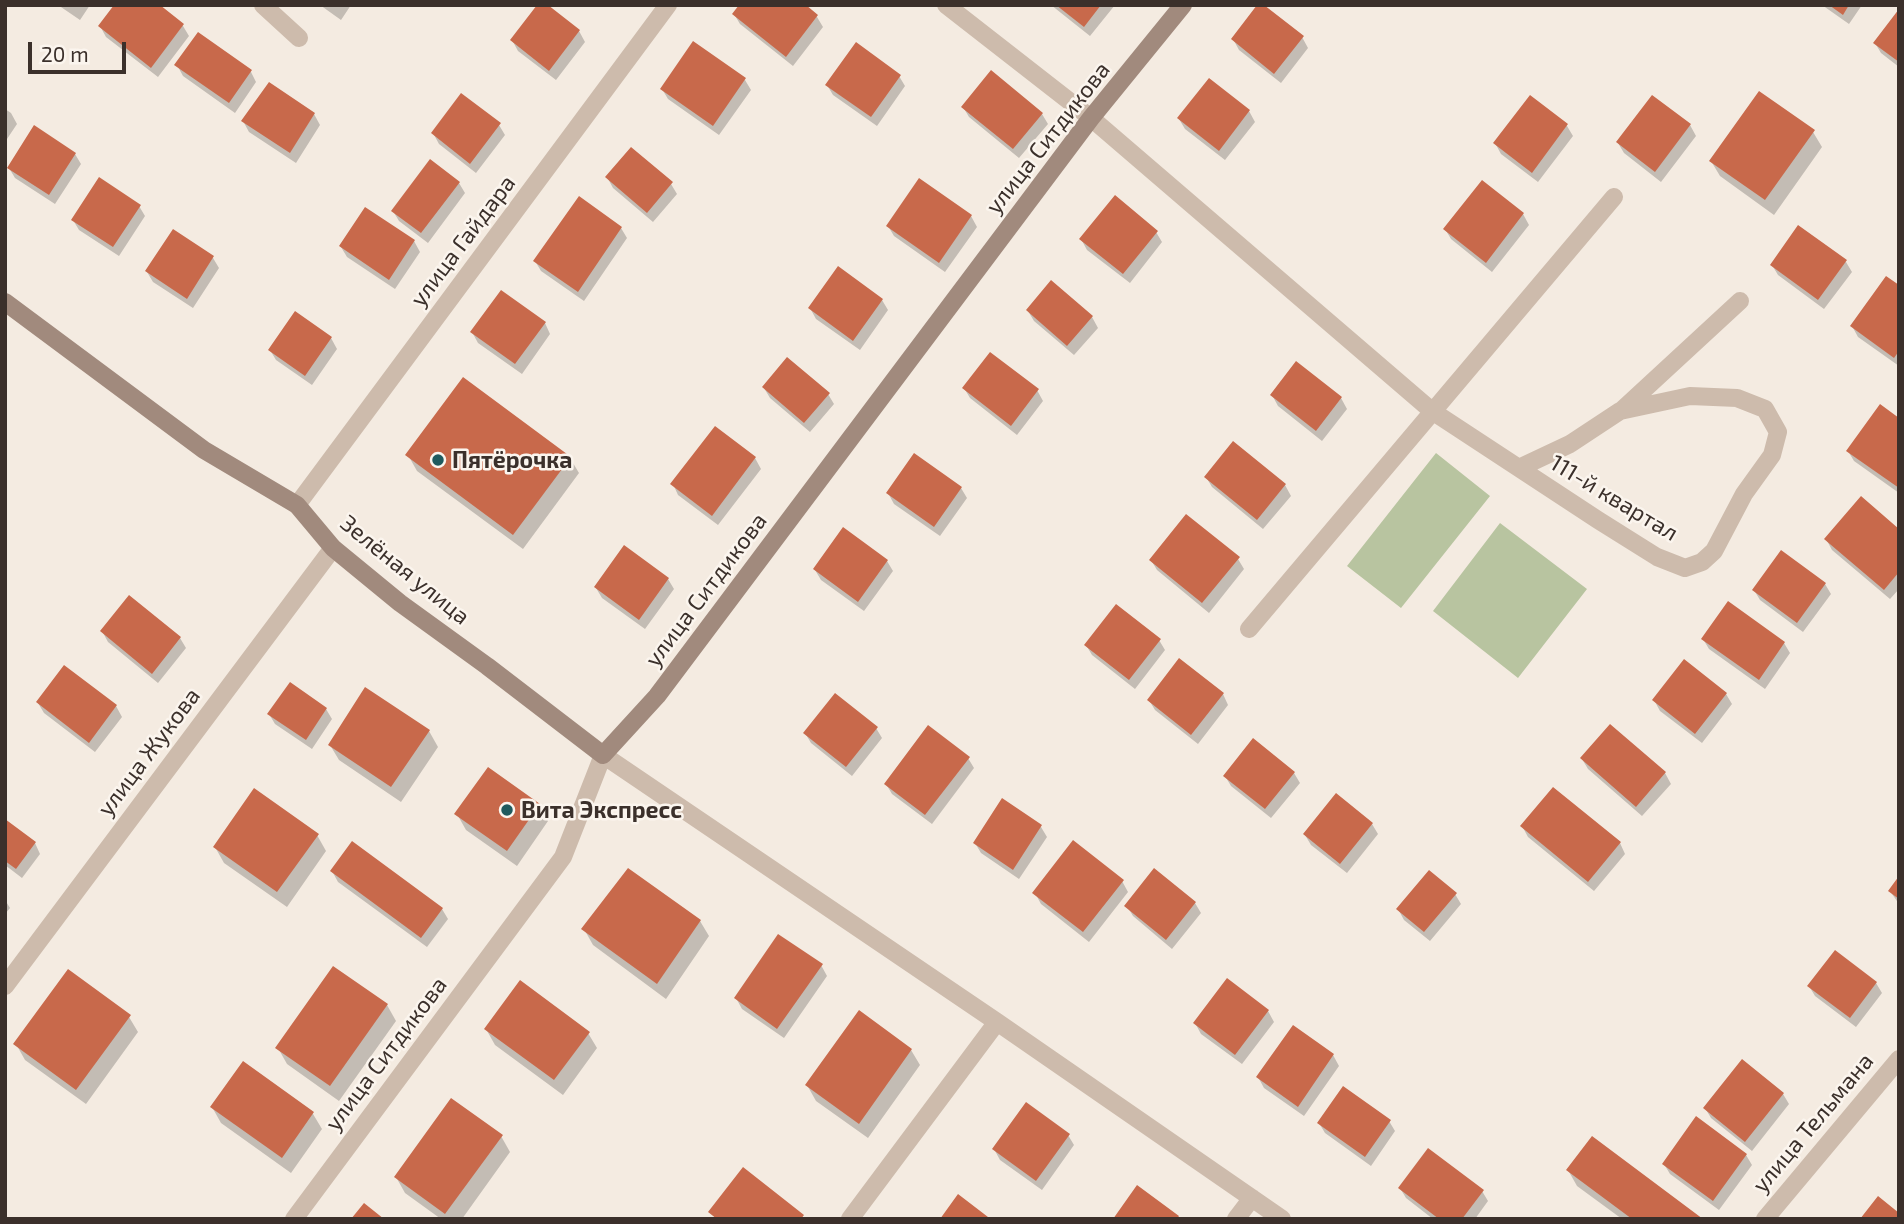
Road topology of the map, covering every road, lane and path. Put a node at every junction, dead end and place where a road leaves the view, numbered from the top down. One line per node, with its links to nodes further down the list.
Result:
1 (263, 5): 5 (street)
2 (668, 5): 13 (street, улица Гайдара)
3 (946, 5): 6 (street, 111-й квартал)
4 (1183, 5): 6 (street, улица Ситдикова)
5 (299, 38)
6 (1091, 118): 10 (street, 111-й квартал); 16 (street, улица Ситдикова)
7 (1614, 197): 10 (street)
8 (1740, 301): 11 (street)
9 (7, 306): 13 (street, Зелёная улица)
10 (1432, 411): 12 (street, 111-й квартал); 15 (street)
11 (1620, 411): 12 (street, 111-й квартал); 12 (street, 111-й квартал)
12 (1519, 468)
13 (297, 505): 14 (street, Зелёная улица)
14 (333, 548): 16 (street, Зелёная улица); 17 (street, улица Жукова)
15 (1250, 629)
16 (603, 755): 18 (street); 21 (street, улица Ситдикова)
17 (5, 986)
18 (997, 1022): 20 (street); 22 (street)
19 (1899, 1059): 25 (street, улица Тельмана)
20 (1252, 1198): 23 (street); 24 (street)
21 (294, 1219)
22 (850, 1219)
23 (1236, 1219)
24 (1282, 1219)
25 (1765, 1219)

